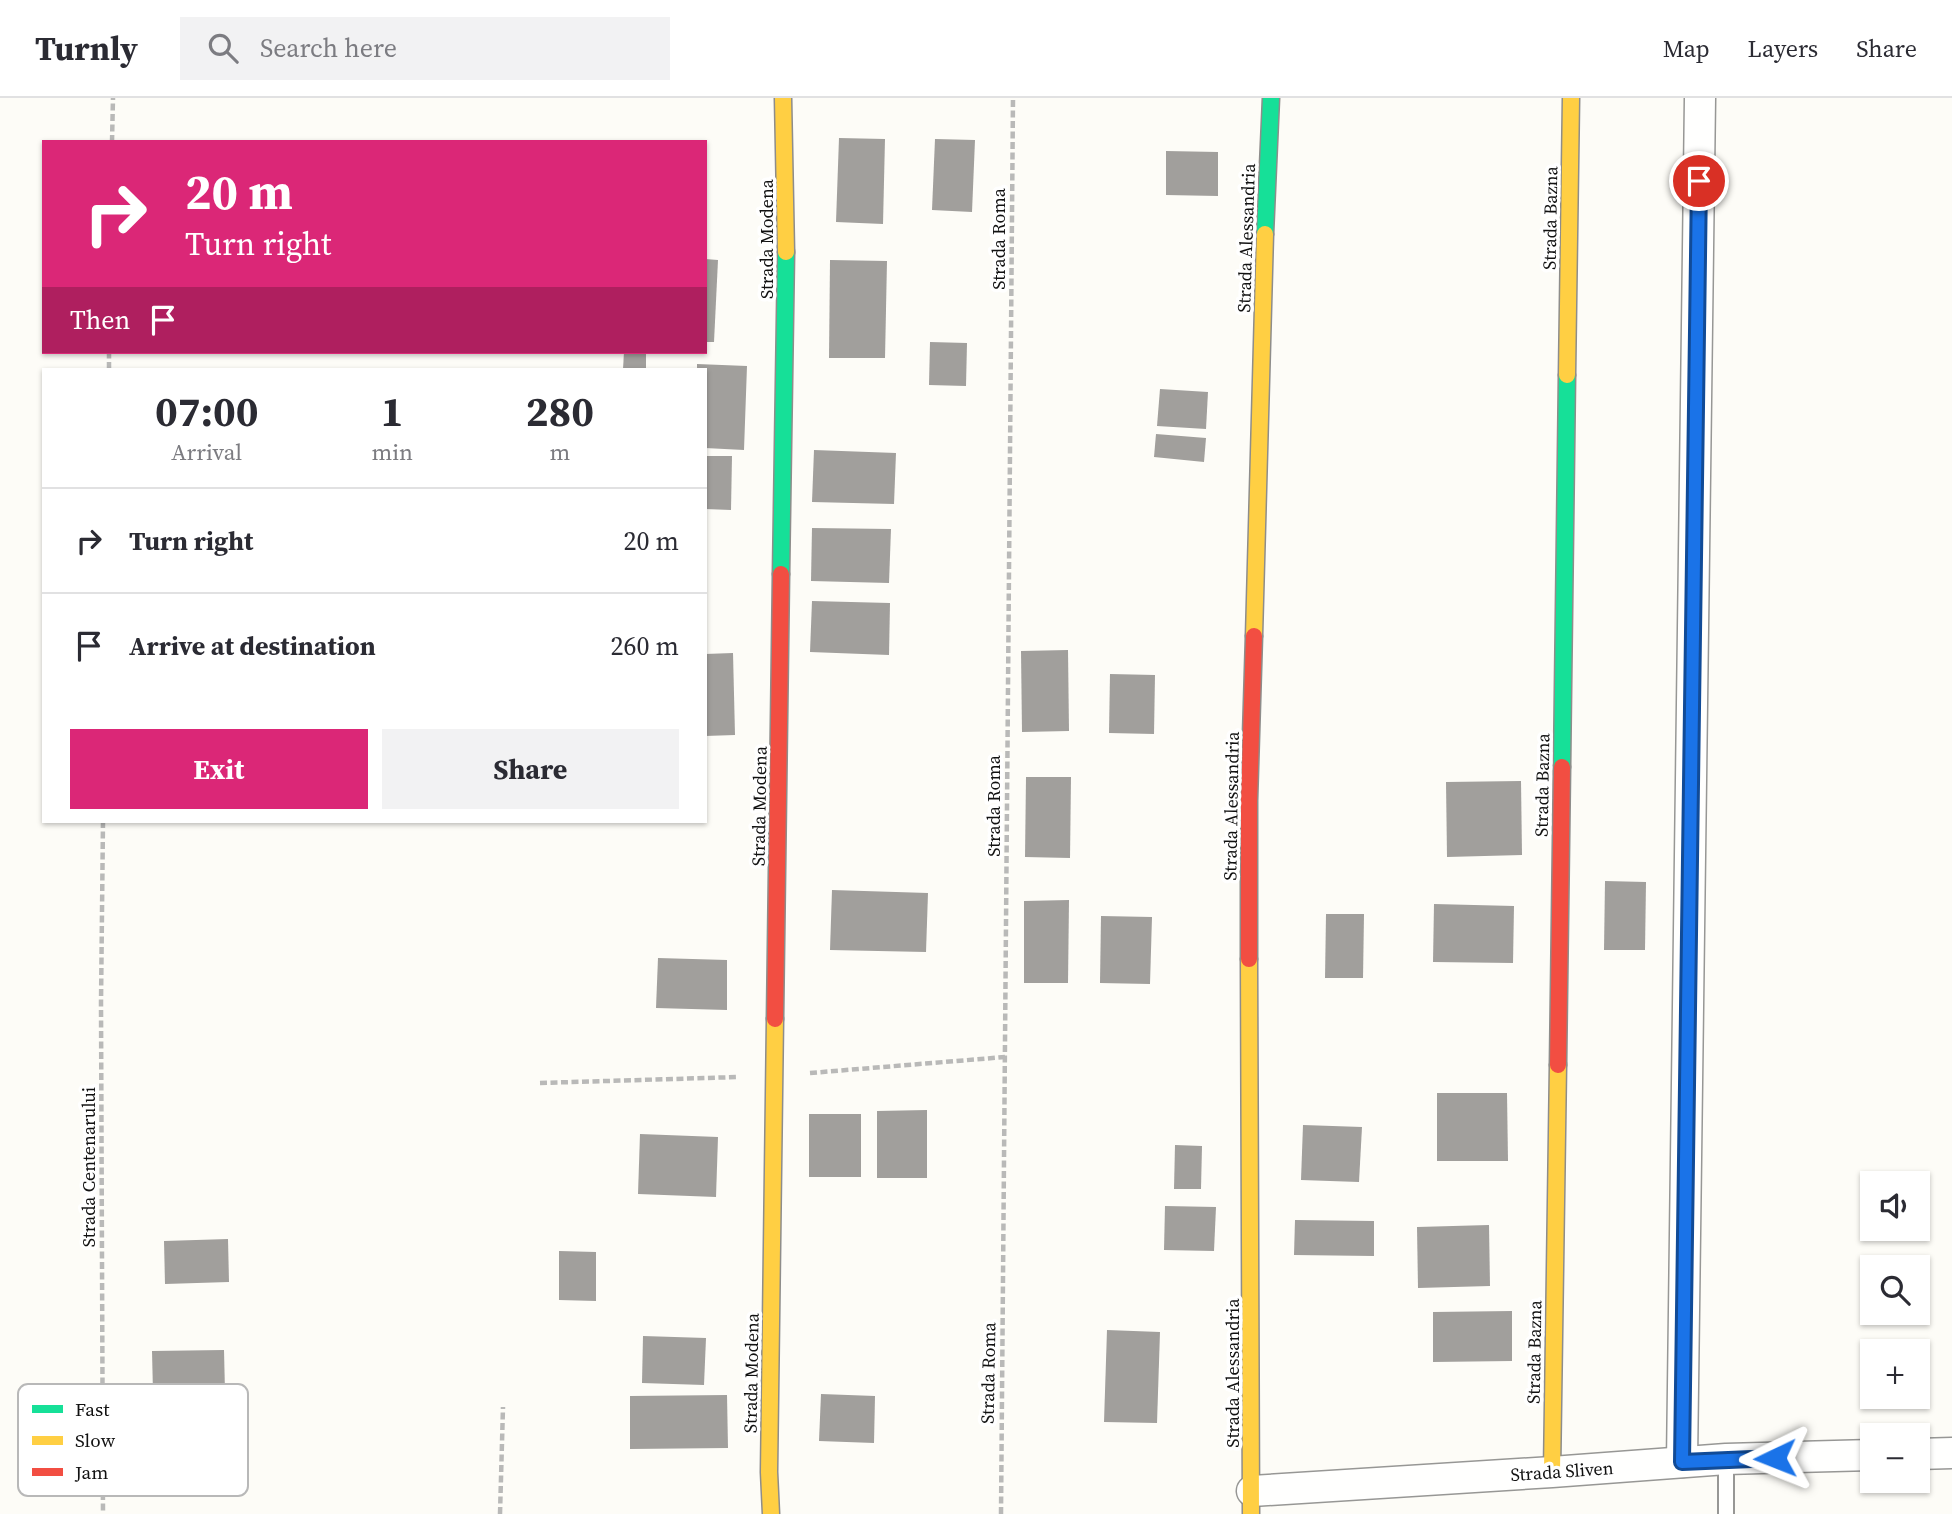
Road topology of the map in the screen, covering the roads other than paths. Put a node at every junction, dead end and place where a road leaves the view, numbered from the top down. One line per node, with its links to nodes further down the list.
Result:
1 (783, 98): 12 (street, Strada Modena)
2 (1271, 98): 11 (street, Strada Alessandria)
3 (1571, 98): 10 (street, Strada Bazna)
4 (1700, 98): 9 (street)
5 (1952, 1453): 6 (street)
6 (1930, 1454)
7 (1860, 1455): 8 (street, Strada Sliven)
8 (1726, 1459): 9 (street, Strada Sliven); 13 (lane)
9 (1682, 1462): 10 (street, Strada Sliven)
10 (1552, 1472): 11 (street, Strada Sliven)
11 (1252, 1502)
12 (771, 1514)
13 (1726, 1514)

